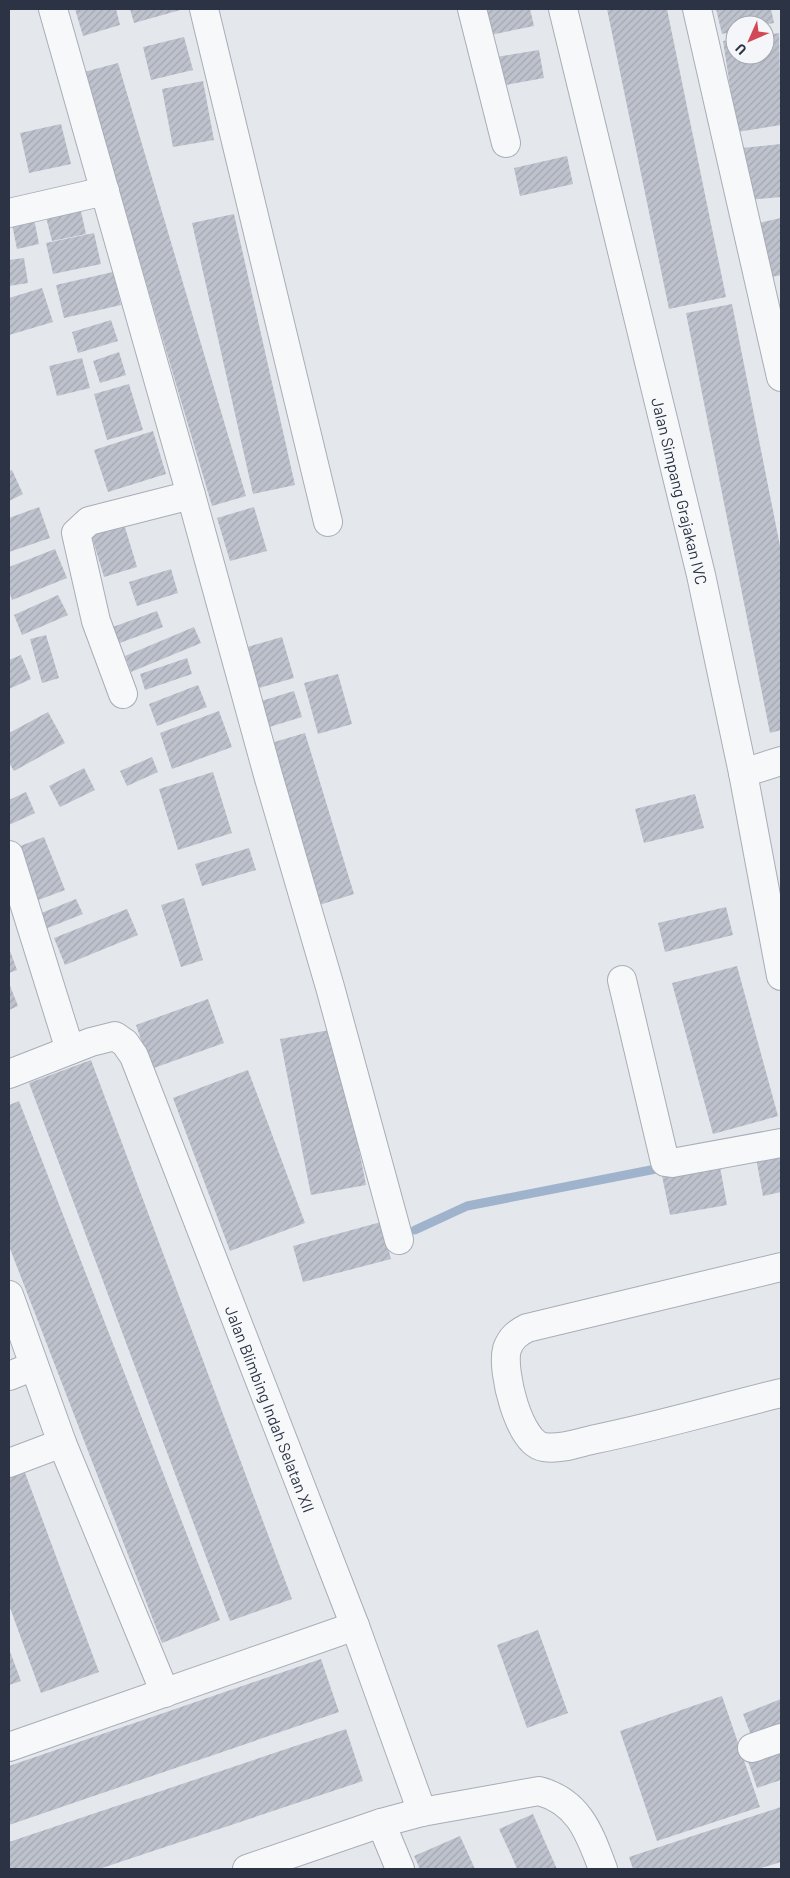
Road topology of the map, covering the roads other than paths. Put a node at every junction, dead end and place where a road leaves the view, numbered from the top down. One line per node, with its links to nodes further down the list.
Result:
1 (53, 9): 7 (street)
2 (204, 9): 11 (street)
3 (472, 9): 6 (street)
4 (563, 9): 14 (street, Jalan Simpang Grajakan IVC)
5 (698, 9): 9 (street)
6 (506, 143)
7 (105, 191): 8 (street); 10 (street)
8 (9, 213)
9 (781, 377)
10 (191, 494): 12 (street); 21 (street)
11 (328, 522)
12 (123, 694)
13 (781, 761): 14 (street)
14 (743, 773): 16 (street, Jalan Simpang Grajakan IVC)
15 (9, 855): 18 (street)
16 (781, 976)
17 (622, 980): 20 (street)
18 (80, 1046): 19 (street); 29 (street, Jalan Blimbing Indah Selatan XII)
19 (9, 1074)
20 (781, 1143)
21 (399, 1240)
22 (781, 1267): 26 (street)
23 (9, 1295): 24 (street)
24 (34, 1366): 25 (street); 27 (street)
25 (9, 1376)
26 (781, 1392)
27 (62, 1443): 28 (street); 30 (street)
28 (9, 1463)
29 (355, 1626): 30 (street); 34 (street, Jalan Blimbing Indah Selatan XII)
30 (165, 1693): 32 (street)
31 (781, 1738): 33 (street)
32 (9, 1747)
33 (752, 1748)
34 (422, 1812): 35 (street); 38 (street)
35 (381, 1823): 36 (street); 37 (street)
36 (253, 1868)
37 (400, 1869)
38 (604, 1869)

